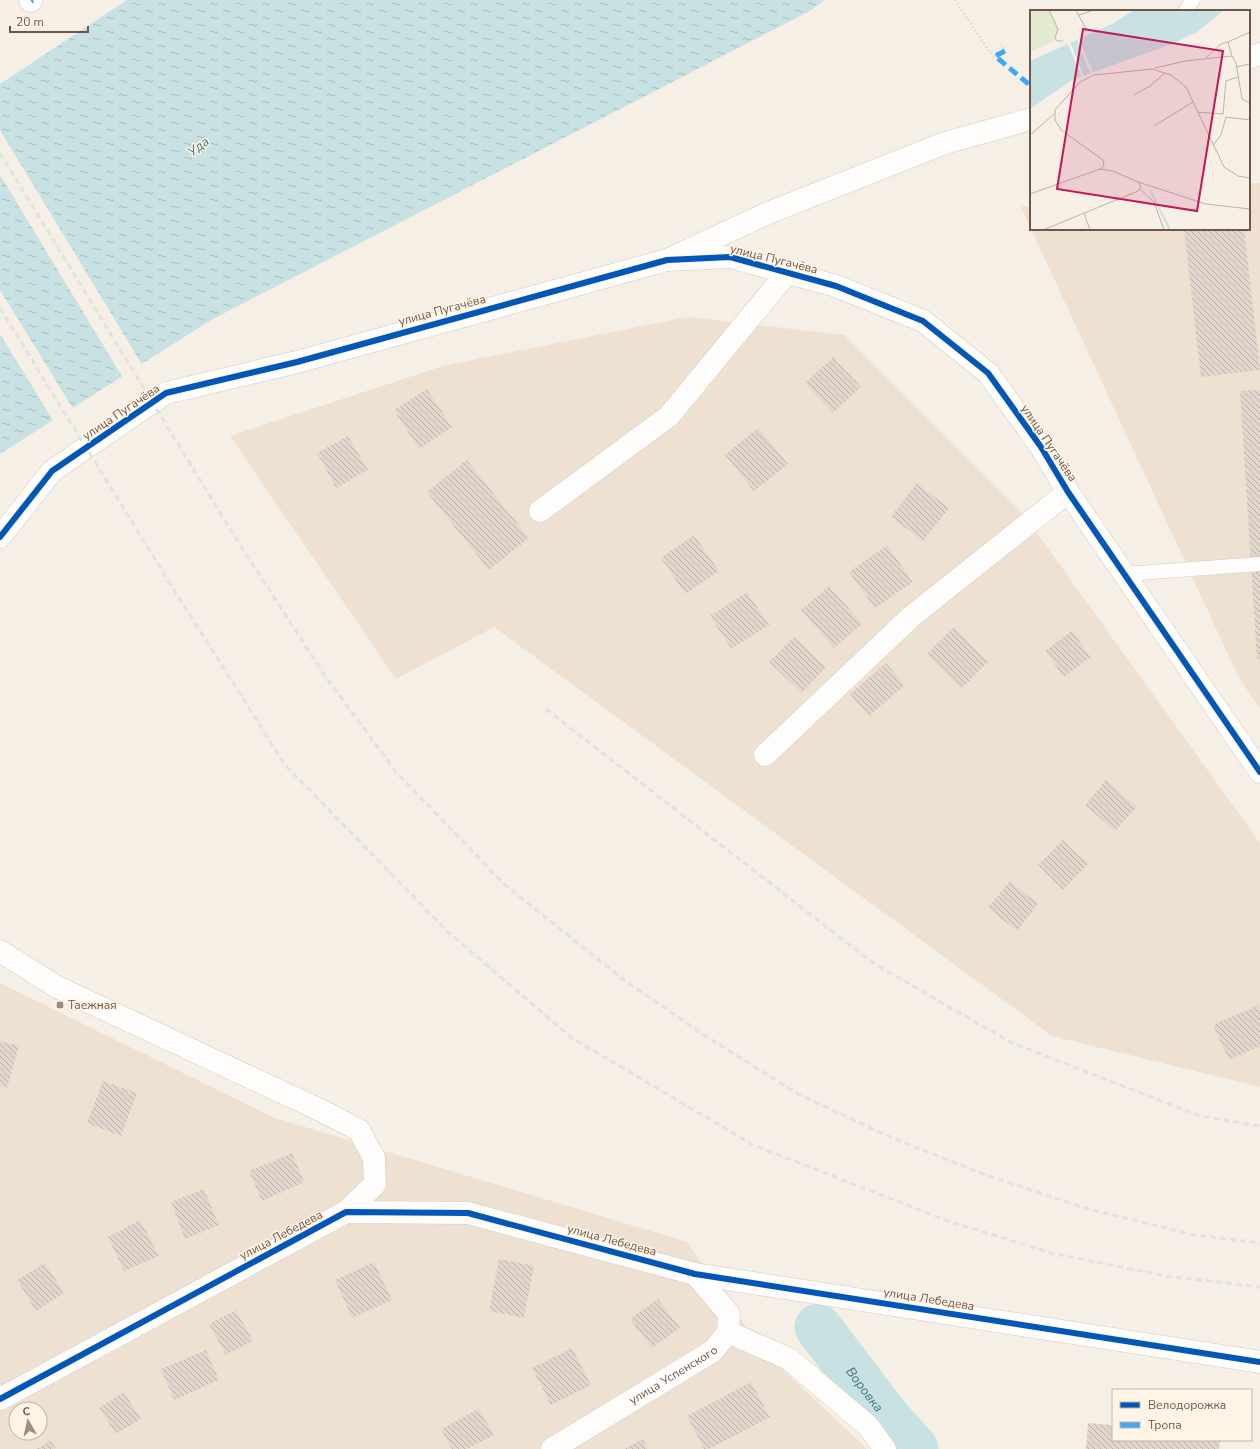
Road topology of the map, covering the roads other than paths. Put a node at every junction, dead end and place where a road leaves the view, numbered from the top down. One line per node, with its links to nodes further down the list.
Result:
1 (1194, 0): 2 (lane)
2 (1186, 10)
3 (1260, 54): 4 (street)
4 (1250, 58)
5 (1030, 119): 6 (street)
6 (667, 260): 7 (street, улица Пугачёва); 10 (street, улица Пугачёва)
7 (786, 274): 8 (street, улица Пугачёва); 9 (street)
8 (1068, 492): 12 (street, улица Пугачёва); 13 (street)
9 (540, 511)
10 (0, 537)
11 (1260, 564): 12 (lane)
12 (1125, 574): 14 (street, улица Пугачёва)
13 (765, 755)
14 (1260, 772)
15 (0, 951): 16 (street)
16 (346, 1212): 17 (street, улица Лебедева); 20 (street, улица Лебедева)
17 (695, 1274): 18 (street); 19 (street, улица Лебедева)
18 (728, 1332): 21 (street, улица Успенского); 22 (street)
19 (1260, 1362)
20 (0, 1399)
21 (552, 1449)
22 (885, 1449)

